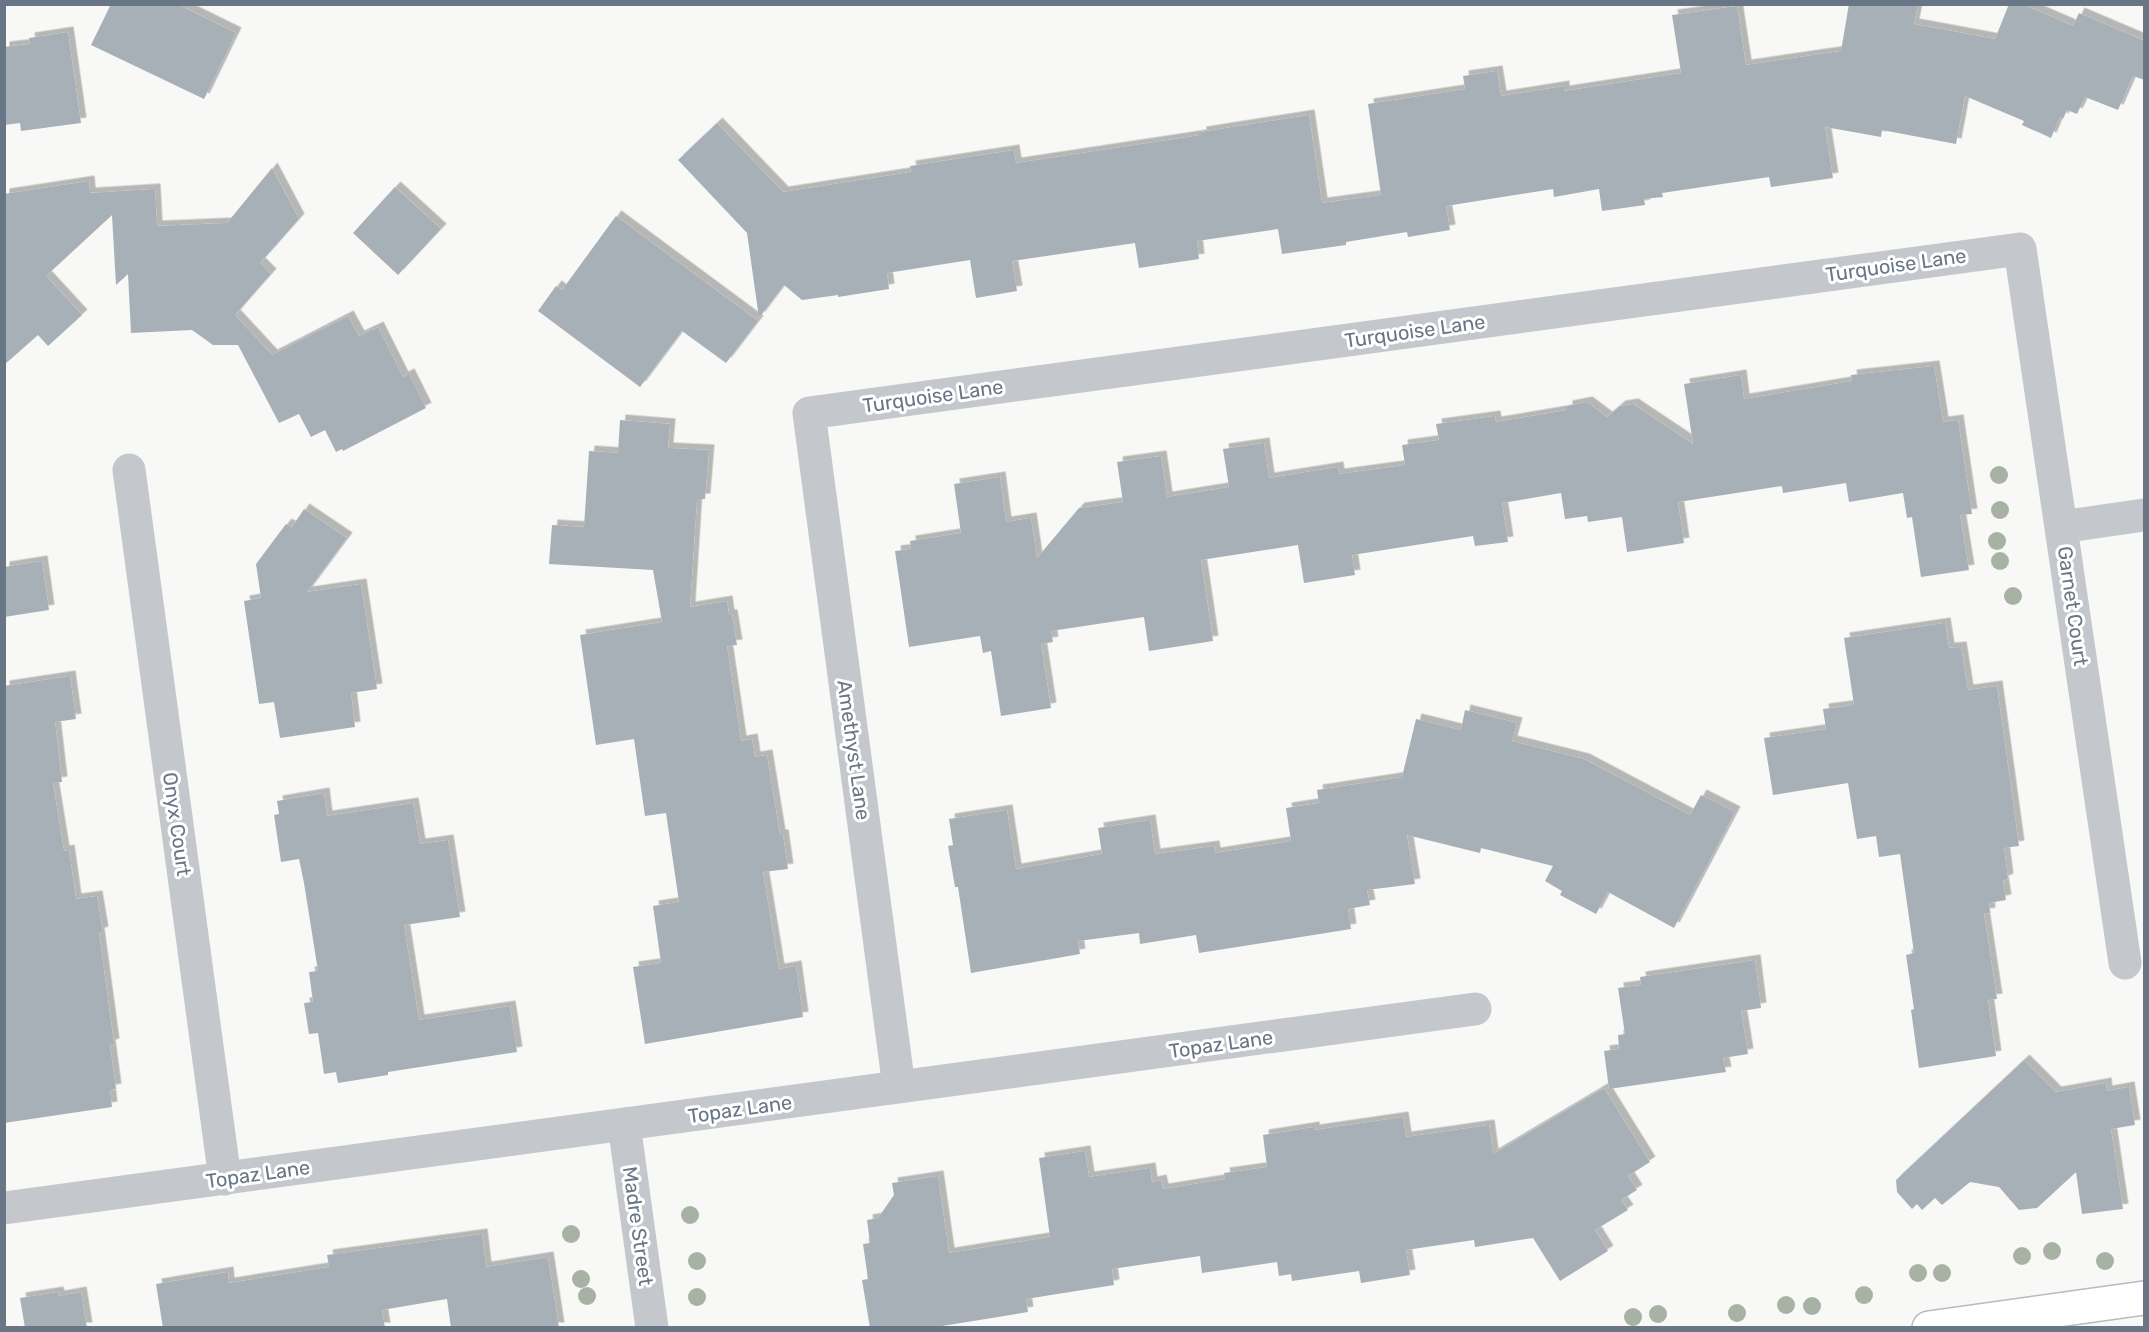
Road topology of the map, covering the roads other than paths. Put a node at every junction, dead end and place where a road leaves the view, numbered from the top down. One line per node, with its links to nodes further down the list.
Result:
1 (2020, 249): 2 (street, Turquoise Lane); 5 (street, Garnet Court)
2 (809, 413): 8 (street, Amethyst Lane)
3 (129, 470): 10 (street, Onyx Court)
4 (2145, 516): 5 (street)
5 (2061, 527): 6 (street, Garnet Court)
6 (2125, 963)
7 (1475, 1009): 8 (street, Topaz Lane)
8 (899, 1087): 9 (street, Topaz Lane)
9 (624, 1124): 10 (street, Topaz Lane); 13 (street, Madre Street)
10 (225, 1179): 11 (street, Topaz Lane)
11 (4, 1209)
12 (2145, 1298): 14 (main road)
13 (652, 1328)
14 (1929, 1328)

